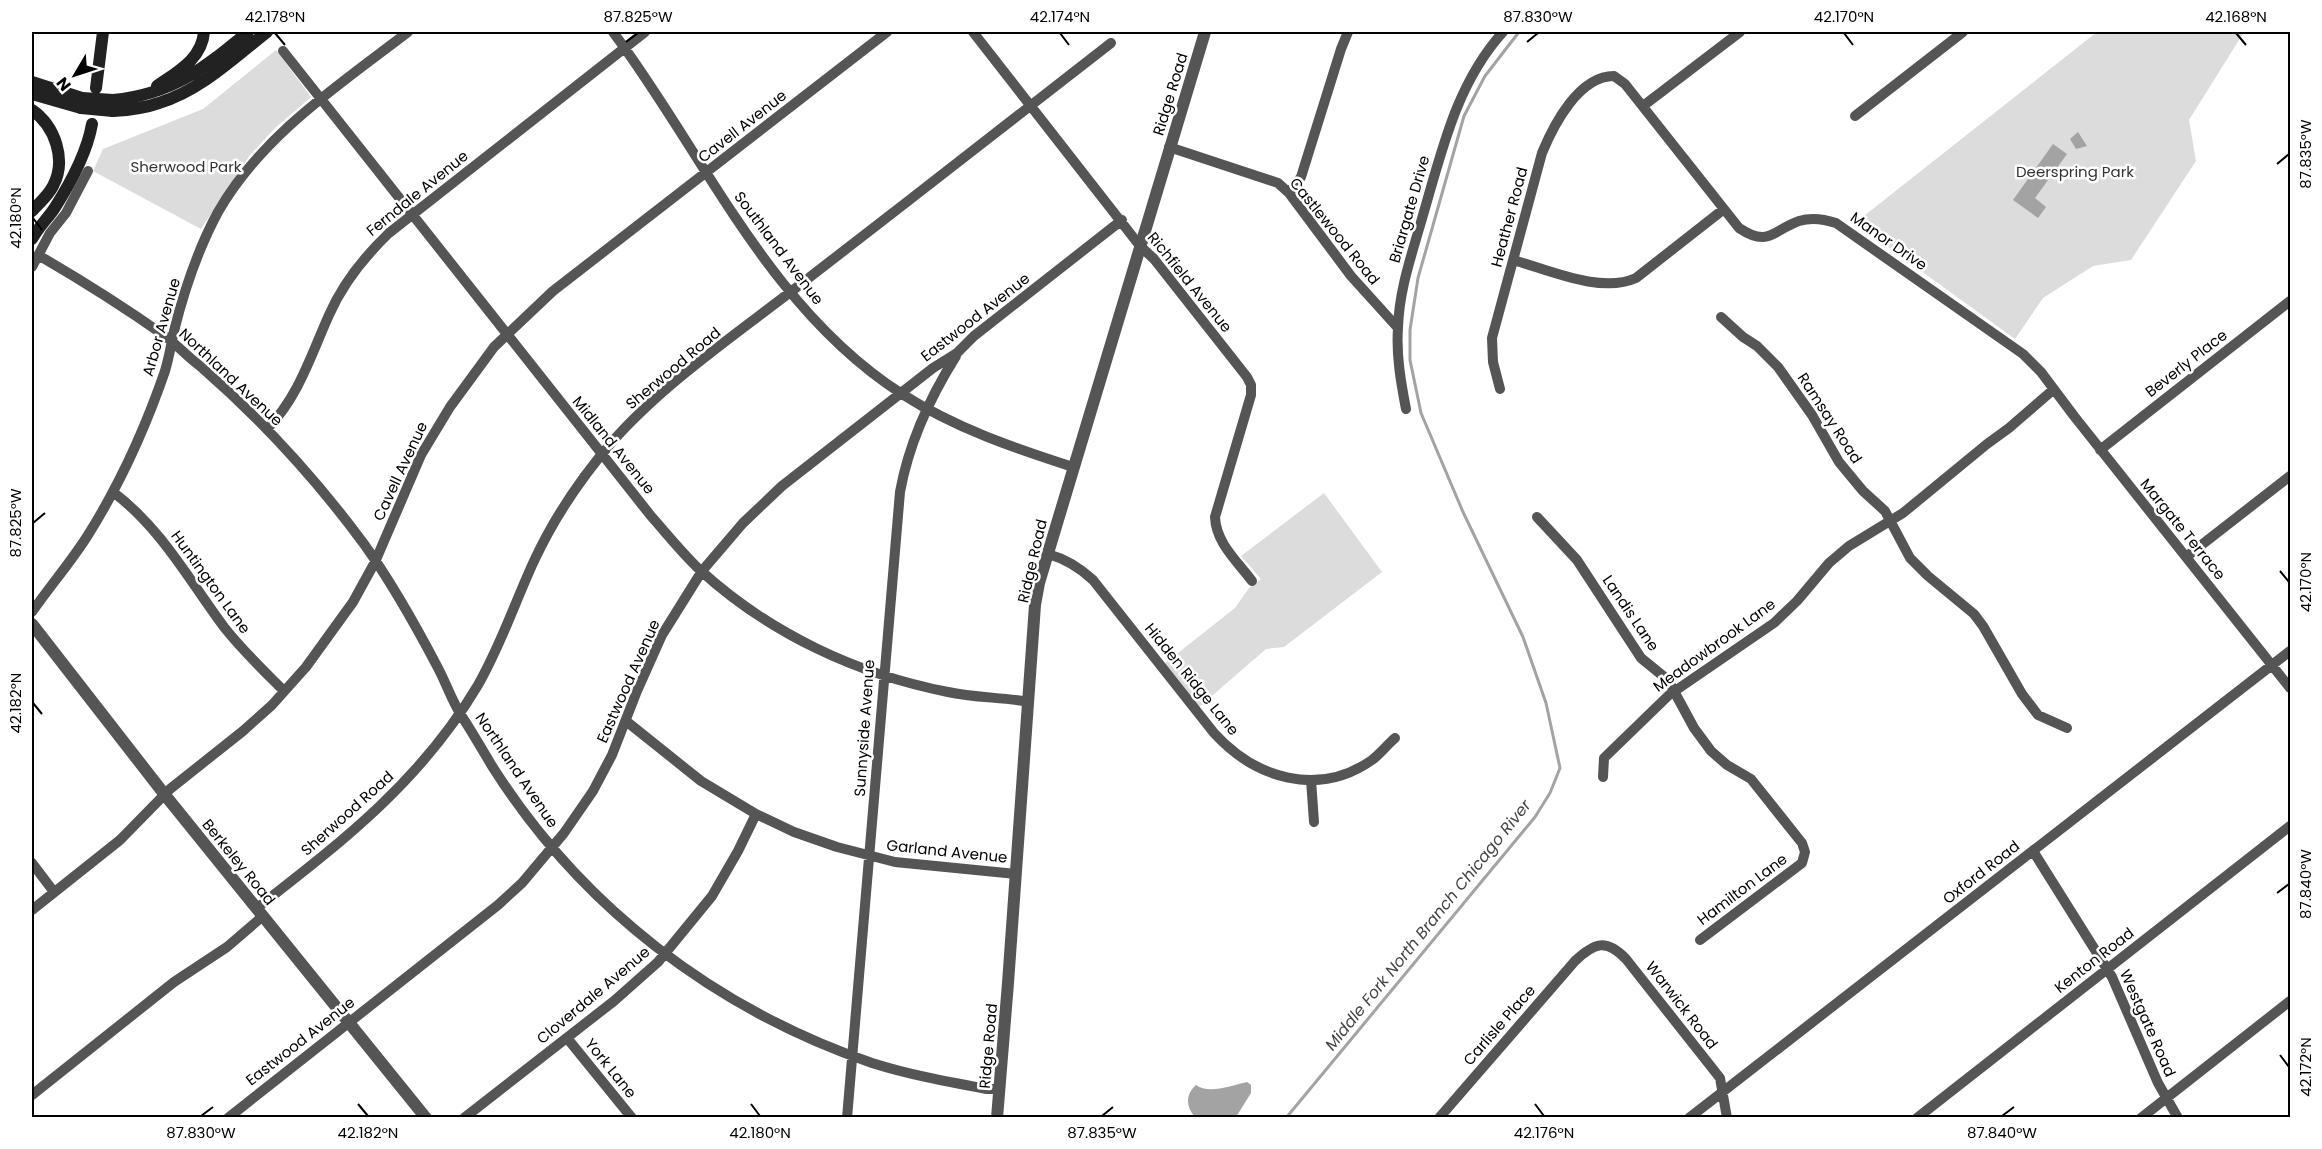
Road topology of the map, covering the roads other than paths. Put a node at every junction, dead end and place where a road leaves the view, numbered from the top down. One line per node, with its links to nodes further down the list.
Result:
1 (103, 32): 20 (main road)
2 (204, 32): 22 (main road)
3 (248, 32): 22 (main road)
4 (267, 32): 25 (main road)
5 (408, 32): 23 (street, Arbor Avenue)
6 (613, 32): 16 (street, Southland Avenue)
7 (645, 32): 16 (street, Ferndale Avenue)
8 (887, 32): 33 (street, Cavell Avenue)
9 (973, 32): 26 (street, Richfield Avenue)
10 (1205, 32): 31 (street, Ridge Road)
11 (1348, 32): 34 (street)
12 (1503, 32): 47 (street, Briargate Drive)
13 (1740, 32): 27 (street)
14 (1964, 32): 29 (street)
15 (1111, 43): 26 (street, Sherwood Road)
16 (625, 48): 33 (street, Southland Avenue); 37 (street, Ferndale Avenue)
17 (283, 51): 23 (street, Midland Avenue)
18 (1606, 76): 27 (street, Manor Drive); 42 (street, Heather Road)
19 (32, 82): 24 (main road)
20 (96, 88)
21 (32, 94): 24 (main road)
22 (141, 97): 25 (main road)
23 (321, 99): 37 (street, Midland Avenue); 49 (street, Arbor Avenue)
24 (82, 103): 25 (main road, bridge)
25 (113, 106)
26 (1031, 106): 38 (street, Richfield Avenue); 44 (street, Sherwood Road)
27 (1643, 106): 35 (street, Manor Drive)
28 (32, 110): 36 (main road)
29 (1855, 116)
30 (92, 124): 39 (main road)
31 (1170, 147): 34 (street, Castlewood Road); 40 (street, Ridge Road)
32 (88, 171): 41 (street)
33 (706, 173): 44 (street, Southland Avenue); 48 (street, Cavell Avenue)
34 (1289, 193): 47 (street, Castlewood Road)
35 (1724, 209): 42 (street); 51 (street, Manor Drive)
36 (32, 211)
37 (412, 214): 48 (street, Midland Avenue); 56 (street, Ferndale Avenue)
38 (1122, 220): 40 (street, Richfield Avenue); 50 (street, Eastwood Avenue)
39 (32, 239)
40 (1140, 246): 59 (street, Ridge Road); 68 (street, Richfield Avenue)
41 (38, 255): 43 (street); 49 (street, Northland Avenue)
42 (1513, 260): 52 (street, Heather Road)
43 (32, 267)
44 (790, 292): 53 (street, Southland Avenue); 58 (street, Sherwood Road)
45 (2290, 301): 57 (street, Beverly Place)
46 (1721, 317): 63 (street, Ramsay Road)
47 (1398, 328): 55 (street, Briargate Drive)
48 (506, 334): 58 (street, Midland Avenue); 66 (street, Cavell Avenue)
49 (172, 343): 56 (street, Northland Avenue); 61 (street, Arbor Avenue)
50 (957, 353): 53 (street, Eastwood Avenue); 54 (street, Sunnyside Avenue)
51 (2054, 388): 57 (street, Margate Terrace); 63 (street, Meadowbrook Lane)
52 (1500, 389)
53 (901, 393): 54 (street, Southland Avenue); 67 (street, Eastwood Avenue)
54 (926, 408): 59 (street, Southland Avenue); 73 (street, Sunnyside Avenue)
55 (1406, 409)
56 (267, 429): 66 (street, Northland Avenue)
57 (2100, 450): 65 (street, Margate Terrace)
58 (602, 455): 67 (street, Midland Avenue); 78 (street, Sherwood Road)
59 (1073, 467): 64 (street, Ridge Road)
60 (2290, 476): 65 (street)
61 (113, 492): 69 (street, Arbor Avenue); 76 (street, Huntington Lane)
62 (1537, 517): 75 (street, Landis Lane)
63 (1890, 522): 75 (street, Meadowbrook Lane); 80 (street, Ramsay Road)
64 (1048, 554): 77 (street, Ridge Road); 83 (street, Hidden Ridge Lane)
65 (2186, 557): 72 (street, Margate Terrace)
66 (375, 562): 76 (street, Cavell Avenue); 78 (street, Northland Avenue)
67 (702, 571): 73 (street, Midland Avenue); 79 (street, Eastwood Avenue)
68 (1252, 581)
69 (32, 612)
70 (32, 624): 84 (street, Berkeley Road)
71 (2290, 651): 72 (street, Oxford Road)
72 (2272, 665): 74 (street, Margate Terrace); 89 (street, Oxford Road)
73 (884, 677): 77 (street, Midland Avenue); 90 (street, Sunnyside Avenue)
74 (2290, 688)
75 (1675, 690): 82 (street, Meadowbrook Lane); 92 (street, Landis Lane)
76 (284, 691): 84 (street, Cavell Avenue)
77 (1029, 702): 93 (street, Ridge Road)
78 (459, 713): 88 (street, Northland Avenue); 96 (street, Sherwood Road)
79 (626, 721): 85 (street, Garland Avenue); 88 (street, Eastwood Avenue)
80 (2067, 728)
81 (1395, 738): 83 (street, Hidden Ridge Lane)
82 (1603, 777)
83 (1311, 780): 86 (street)
84 (165, 795): 94 (street, Cavell Avenue); 96 (street, Berkeley Road)
85 (756, 814): 90 (street, Garland Avenue); 99 (street, Cloverdale Avenue)
86 (1314, 822)
87 (2290, 826): 100 (street, Kenton Road)
88 (553, 848): 99 (street, Northland Avenue); 102 (street, Eastwood Avenue)
89 (2033, 851): 100 (street, Westgate Road); 106 (street, Oxford Road)
90 (868, 856): 93 (street, Garland Avenue); 104 (street, Sunnyside Avenue)
91 (32, 863): 94 (street)
92 (1803, 863): 97 (street, Hamilton Lane)
93 (1016, 874): 105 (street, Ridge Road)
94 (54, 892): 95 (street, Cavell Avenue)
95 (32, 910)
96 (260, 912): 102 (street, Berkeley Road); 107 (street, Sherwood Road)
97 (1700, 940)
98 (1583, 953): 106 (street, Warwick Road); 115 (street, Carlisle Place)
99 (664, 954): 103 (street, Cloverdale Avenue); 104 (street, Northland Avenue)
100 (2107, 969): 108 (street, Westgate Road); 118 (street, Kenton Road)
101 (2290, 1001): 108 (street)
102 (349, 1022): 109 (street, Eastwood Avenue); 110 (street, Berkeley Road)
103 (567, 1038): 111 (street, Cloverdale Avenue); 112 (street, York Lane)
104 (854, 1056): 105 (street, Northland Avenue); 113 (street, Sunnyside Avenue)
105 (999, 1089): 114 (street, Ridge Road)
106 (1722, 1092): 116 (street, Oxford Road); 117 (street, Warwick Road)
107 (32, 1095)
108 (2167, 1097): 119 (street); 120 (street, Westgate Road)
109 (228, 1118)
110 (426, 1118)
111 (464, 1118)
112 (632, 1118)
113 (847, 1118)
114 (997, 1118)
115 (1438, 1118)
116 (1689, 1118)
117 (1727, 1118)
118 (1917, 1118)
119 (2141, 1118)
120 (2178, 1118)

